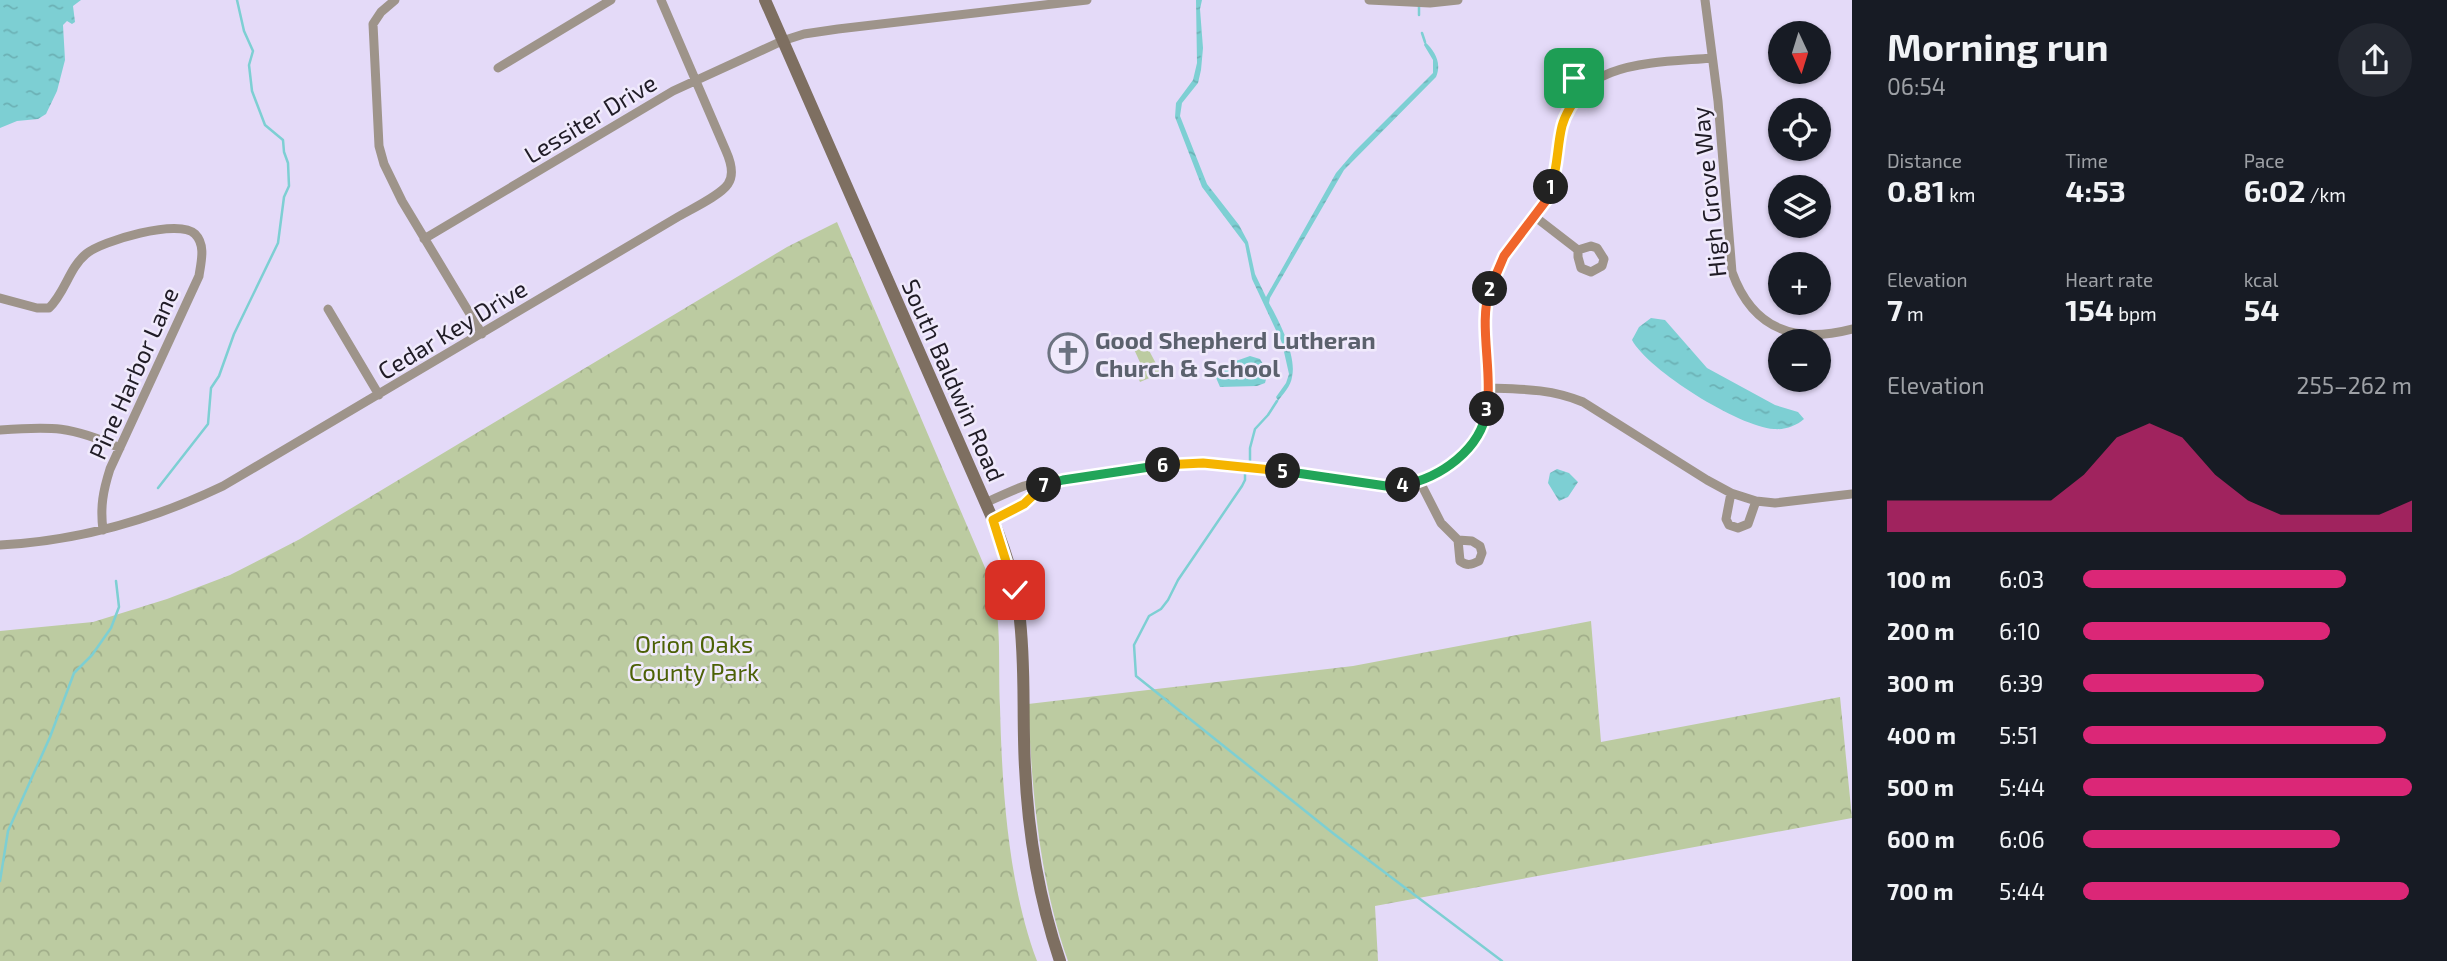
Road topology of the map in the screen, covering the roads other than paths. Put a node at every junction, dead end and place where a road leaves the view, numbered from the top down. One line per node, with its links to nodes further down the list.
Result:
1 (395, 0): 16 (street)
2 (611, 0): 11 (street)
3 (661, 0): 12 (street, Cedar Key Drive)
4 (765, 0): 9 (main road, South Baldwin Road)
5 (1087, 0): 9 (street, Lessiter Drive)
6 (1368, 0): 7 (street)
7 (1458, 0)
8 (1705, 0): 10 (street, High Grove Way)
9 (782, 41): 12 (street, Lessiter Drive); 31 (main road, South Baldwin Road)
10 (1712, 58): 13 (street); 20 (street, High Grove Way)
11 (498, 68)
12 (695, 80): 16 (street, Lessiter Drive); 21 (street, Cedar Key Drive)
13 (1584, 88): 14 (street); 14 (street)
14 (1570, 106): 15 (street)
15 (1534, 216): 17 (street); 22 (street)
16 (424, 239): 21 (street)
17 (1578, 250)
18 (0, 298): 25 (street, Pine Harbor Lane)
19 (328, 309): 23 (street)
20 (1852, 329)
21 (482, 334): 23 (street, Cedar Key Drive)
22 (1490, 388): 26 (street); 28 (street)
23 (379, 395): 33 (street, Cedar Key Drive)
24 (0, 430): 25 (street)
25 (120, 448): 33 (street, Pine Harbor Lane)
26 (1420, 482): 27 (street); 34 (street)
27 (1046, 484): 31 (street); 32 (street)
28 (1731, 492): 30 (street); 30 (street)
29 (1852, 494): 30 (street)
30 (1756, 501)
31 (985, 503): 32 (main road, South Baldwin Road)
32 (993, 520): 36 (main road, South Baldwin Road)
33 (103, 530): 35 (street, Cedar Key Drive)
34 (1458, 540)
35 (0, 545)
36 (1060, 961)

